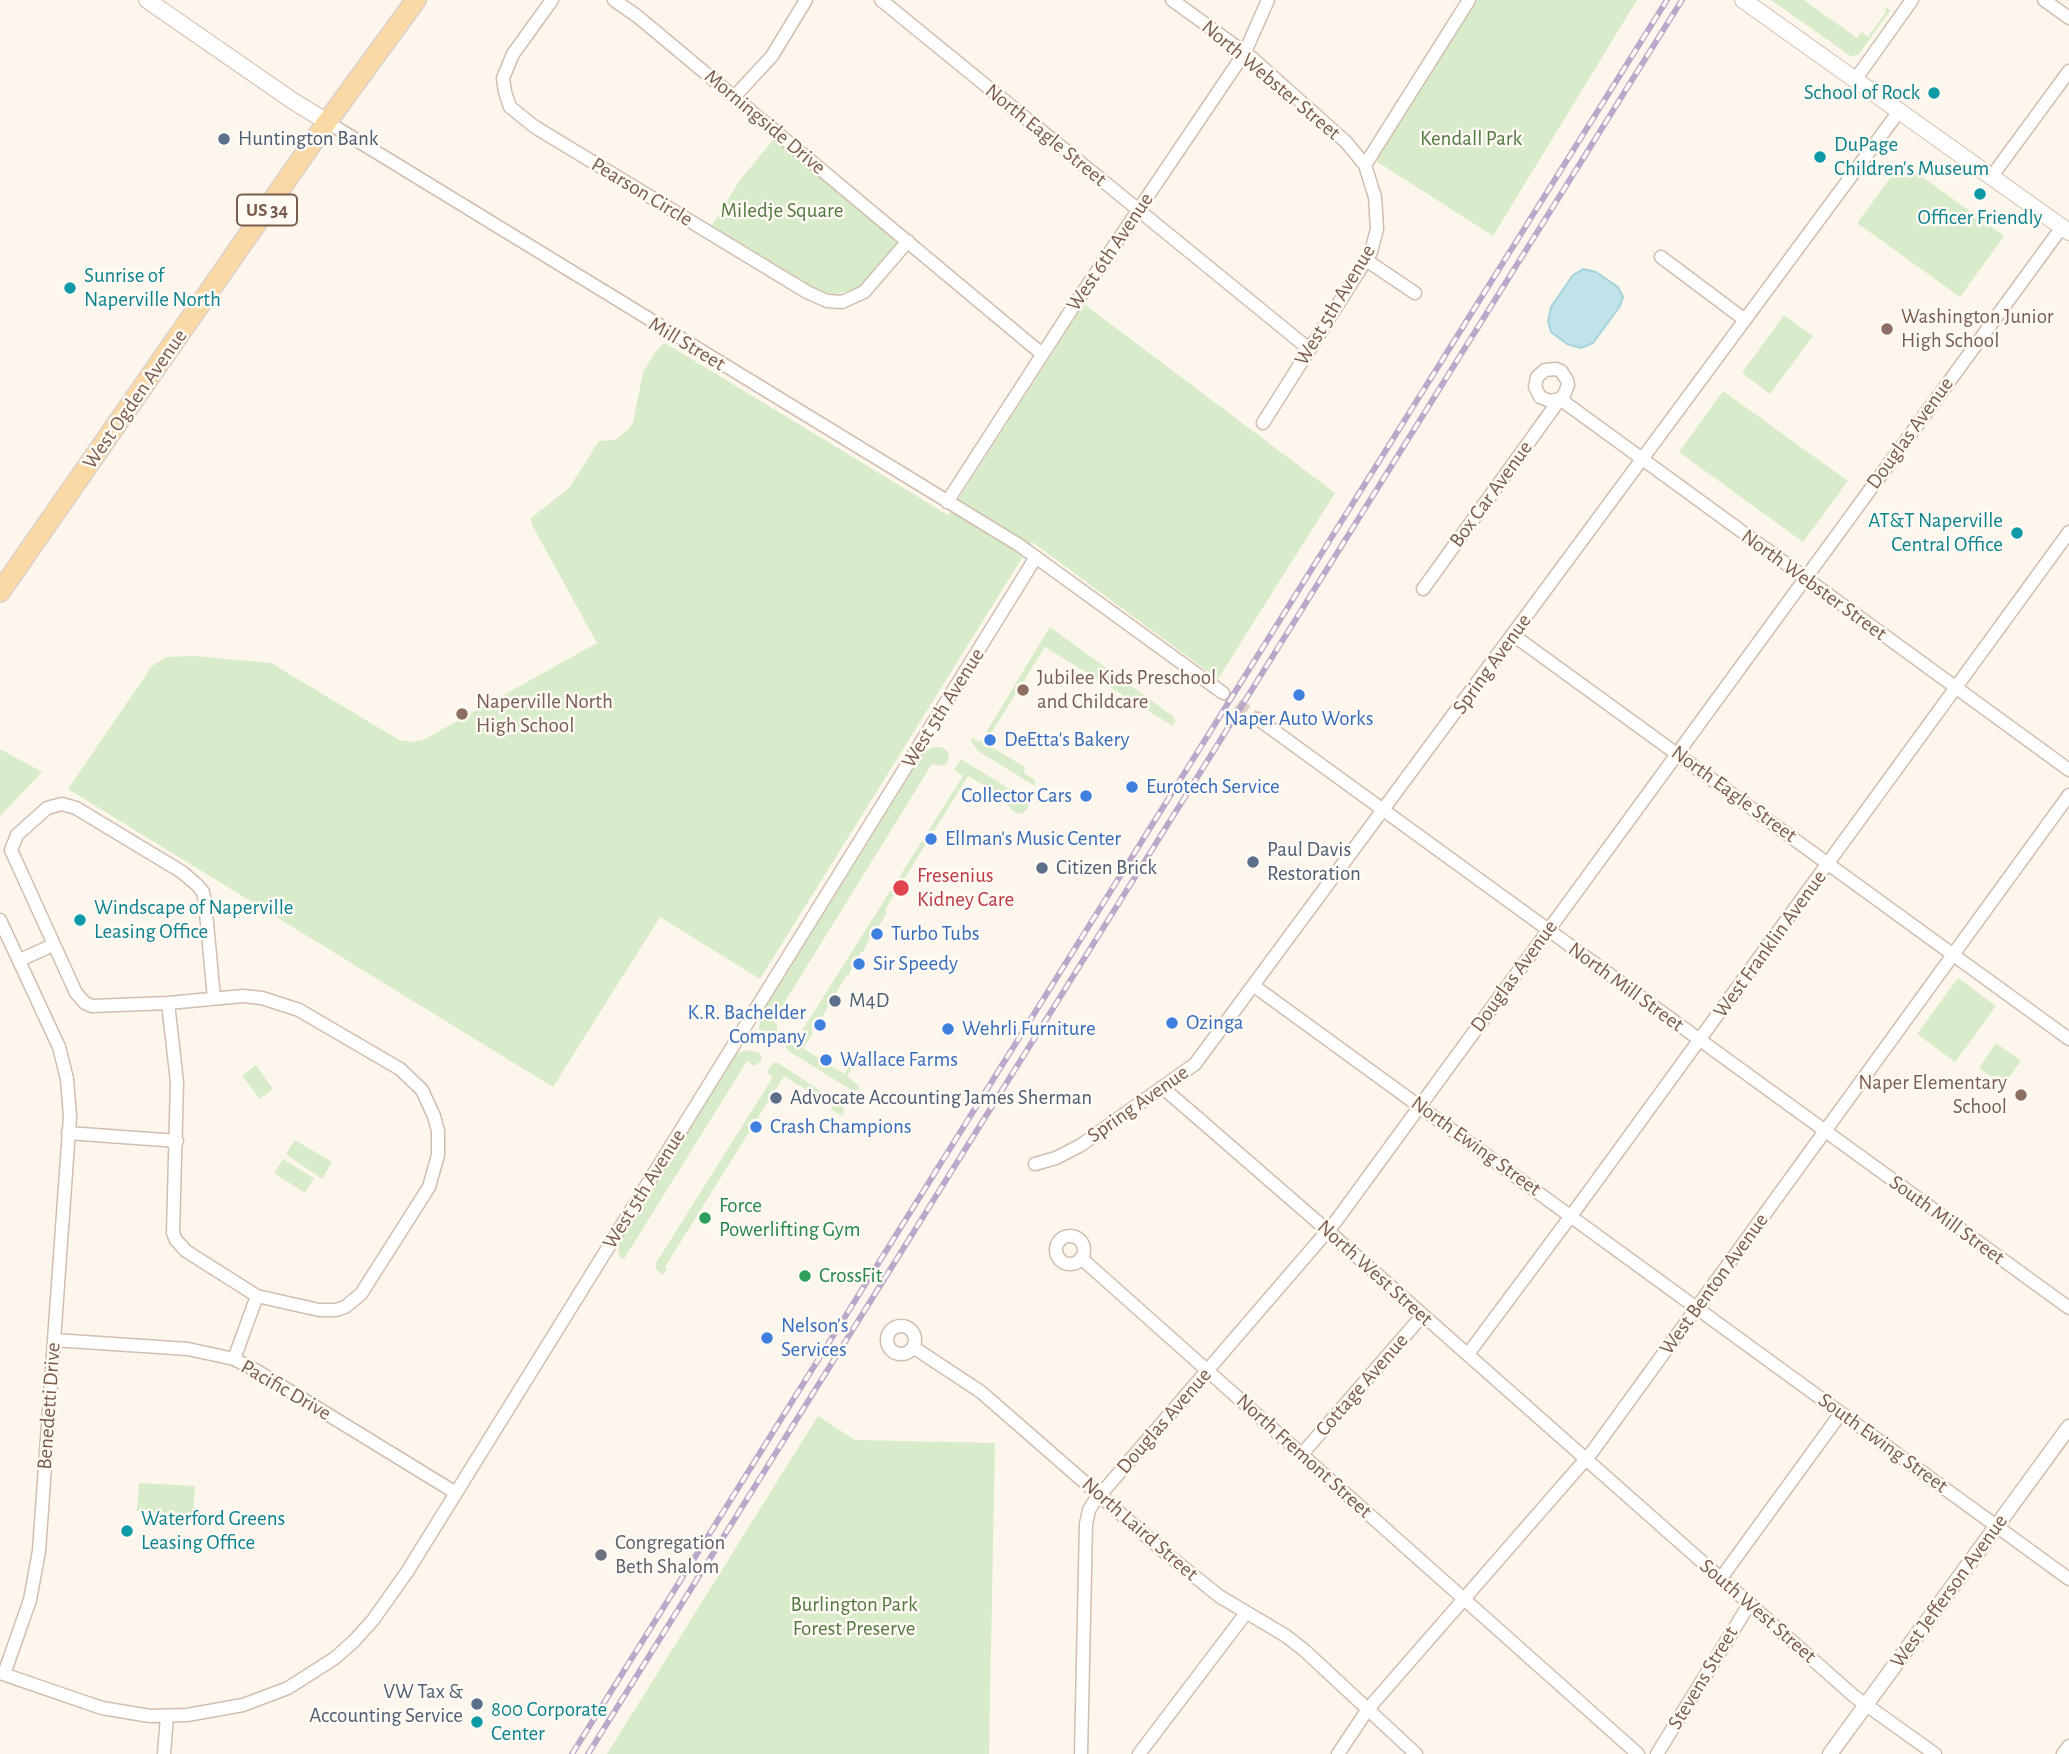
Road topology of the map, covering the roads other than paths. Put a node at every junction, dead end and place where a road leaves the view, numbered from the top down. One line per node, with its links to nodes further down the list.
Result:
1 (147, 0): 19 (main road, Mill Street)
2 (416, 0): 19 (main road, West Ogden Avenue / US 34)
3 (552, 0): 24 (street, Pearson Circle)
4 (614, 0): 17 (street, Morningside Drive)
5 (806, 0): 17 (street)
6 (881, 0): 22 (street, North Eagle Street)
7 (1172, 0): 14 (street, North Webster Street)
8 (1268, 0): 14 (street, West 6th Avenue)
9 (1743, 0): 16 (main road)
10 (1912, 0): 16 (street)
11 (2044, 0): 13 (street)
12 (1463, 2): 20 (street)
13 (2069, 18)
14 (1245, 52): 20 (street, North Webster Street); 22 (street, West 6th Avenue)
15 (2069, 71): 21 (street)
16 (1855, 80): 18 (main road)
17 (734, 97): 24 (street, Morningside Drive)
18 (1900, 110): 21 (main road); 28 (street, Spring Avenue)
19 (327, 122): 34 (street, Mill Street); 39 (main road, West Ogden Avenue / US 34)
20 (1365, 165): 26 (street, West 5th Avenue)
21 (1993, 176): 23 (main road)
22 (1139, 210): 29 (street, North Eagle Street); 30 (street, West 6th Avenue)
23 (2066, 230): 37 (street, Douglas Avenue)
24 (908, 241): 30 (street, Morningside Drive)
25 (1661, 257): 28 (street)
26 (1366, 260): 27 (street); 29 (street, West 5th Avenue)
27 (1415, 293)
28 (1745, 320): 33 (street, Spring Avenue)
29 (1309, 349): 32 (street, West 5th Avenue)
30 (1042, 354): 34 (street, West 6th Avenue)
31 (1560, 399): 33 (street, North Webster Street); 38 (street, Box Car Avenue)
32 (1263, 423)
33 (1642, 459): 37 (street, North Webster Street); 40 (street, Spring Avenue)
34 (947, 502): 36 (street, Mill Street)
35 (2069, 533): 41 (street, West Franklin Avenue)
36 (1036, 557): 42 (street, Mill Street); 81 (street, West 5th Avenue)
37 (1805, 577): 41 (street, North Webster Street); 44 (street, Douglas Avenue)
38 (1423, 589)
39 (0, 592)
40 (1513, 635): 44 (street, North Eagle Street); 47 (street, Spring Avenue)
41 (1956, 688): 45 (street, North Webster Street); 48 (street, West Franklin Avenue)
42 (1223, 693)
43 (1258, 719): 47 (street, North Mill Street)
44 (1677, 752): 48 (street, North Eagle Street); 50 (street, Douglas Avenue)
45 (2069, 770)
46 (2069, 796): 52 (street, West Benton Avenue)
47 (1383, 811): 50 (street, North Mill Street); 54 (street, Spring Avenue)
48 (1829, 863): 52 (street, North Eagle Street); 58 (street, West Franklin Avenue)
49 (0, 920): 53 (street, Benedetti Drive)
50 (1548, 930): 58 (street, North Mill Street); 60 (street, Douglas Avenue)
51 (53, 945): 53 (street); 55 (street); 56 (street)
52 (1953, 955): 57 (street, North Eagle Street); 61 (street, West Benton Avenue)
53 (20, 960): 62 (street, Benedetti Drive)
54 (1254, 986): 59 (street, Spring Avenue); 60 (street, North Ewing Street)
55 (214, 998): 56 (street); 68 (street)
56 (168, 1003): 63 (street)
57 (2069, 1039)
58 (1700, 1040): 61 (street, North Mill Street); 65 (street, West Franklin Avenue)
59 (1163, 1087): 64 (street, Spring Avenue); 66 (street, North West Street)
60 (1420, 1105): 65 (street, North Ewing Street); 66 (street, Douglas Avenue)
61 (1825, 1131): 69 (street, West Benton Avenue); 70 (street, South Mill Street)
62 (68, 1133): 63 (street); 72 (street, Benedetti Drive)
63 (177, 1141): 68 (street)
64 (1035, 1164)
65 (1571, 1216): 69 (street, North Ewing Street); 74 (street, West Franklin Avenue)
66 (1328, 1231): 71 (street, North West Street); 76 (street, Douglas Avenue)
67 (1081, 1258): 76 (street, North Fremont Street)
68 (257, 1296): 75 (street)
69 (1697, 1307): 77 (street, South Ewing Street); 80 (street, West Benton Avenue)
70 (2069, 1308)
71 (1422, 1316): 74 (street, North West Street); 79 (street, Cottage Avenue)
72 (54, 1340): 75 (street, Pacific Drive); 89 (street, Benedetti Drive)
73 (913, 1347): 82 (street, North Laird Street)
74 (1468, 1354): 80 (street, North West Street)
75 (234, 1359): 81 (street, Pacific Drive)
76 (1209, 1370): 79 (street, North Fremont Street); 82 (street, Douglas Avenue)
77 (1842, 1413): 83 (street, South Ewing Street); 84 (street)
78 (2069, 1427): 83 (street, West Jefferson Avenue)
79 (1301, 1454): 86 (street, North Fremont Street)
80 (1586, 1461): 84 (street, South West Street); 86 (street, West Benton Avenue)
81 (456, 1493): 92 (street, West 5th Avenue)
82 (1100, 1494): 88 (street, North Laird Street); 95 (street, Douglas Avenue)
83 (1997, 1526): 85 (street, South Ewing Street); 90 (street, West Jefferson Avenue)
84 (1721, 1578): 87 (street, South West Street)
85 (2069, 1578)
86 (1464, 1599): 91 (street, West Benton Avenue); 99 (street, North Fremont Street)
87 (1750, 1604): 90 (street, South West Street); 100 (street, Stevens Street)
88 (1246, 1613): 91 (street, North Laird Street); 96 (street)
89 (2, 1674): 92 (street, West 5th Avenue)
90 (1866, 1705): 101 (street, West Jefferson Avenue); 102 (street, South West Street)
91 (1368, 1709): 97 (street, West Benton Avenue); 98 (street, North Laird Street)
92 (167, 1716): 94 (street)
93 (2069, 1746): 103 (street)
94 (164, 1754)
95 (1081, 1754)
96 (1139, 1754)
97 (1338, 1754)
98 (1416, 1754)
99 (1638, 1754)
100 (1657, 1754)
101 (1830, 1754)
102 (1935, 1754)
103 (2063, 1754)

